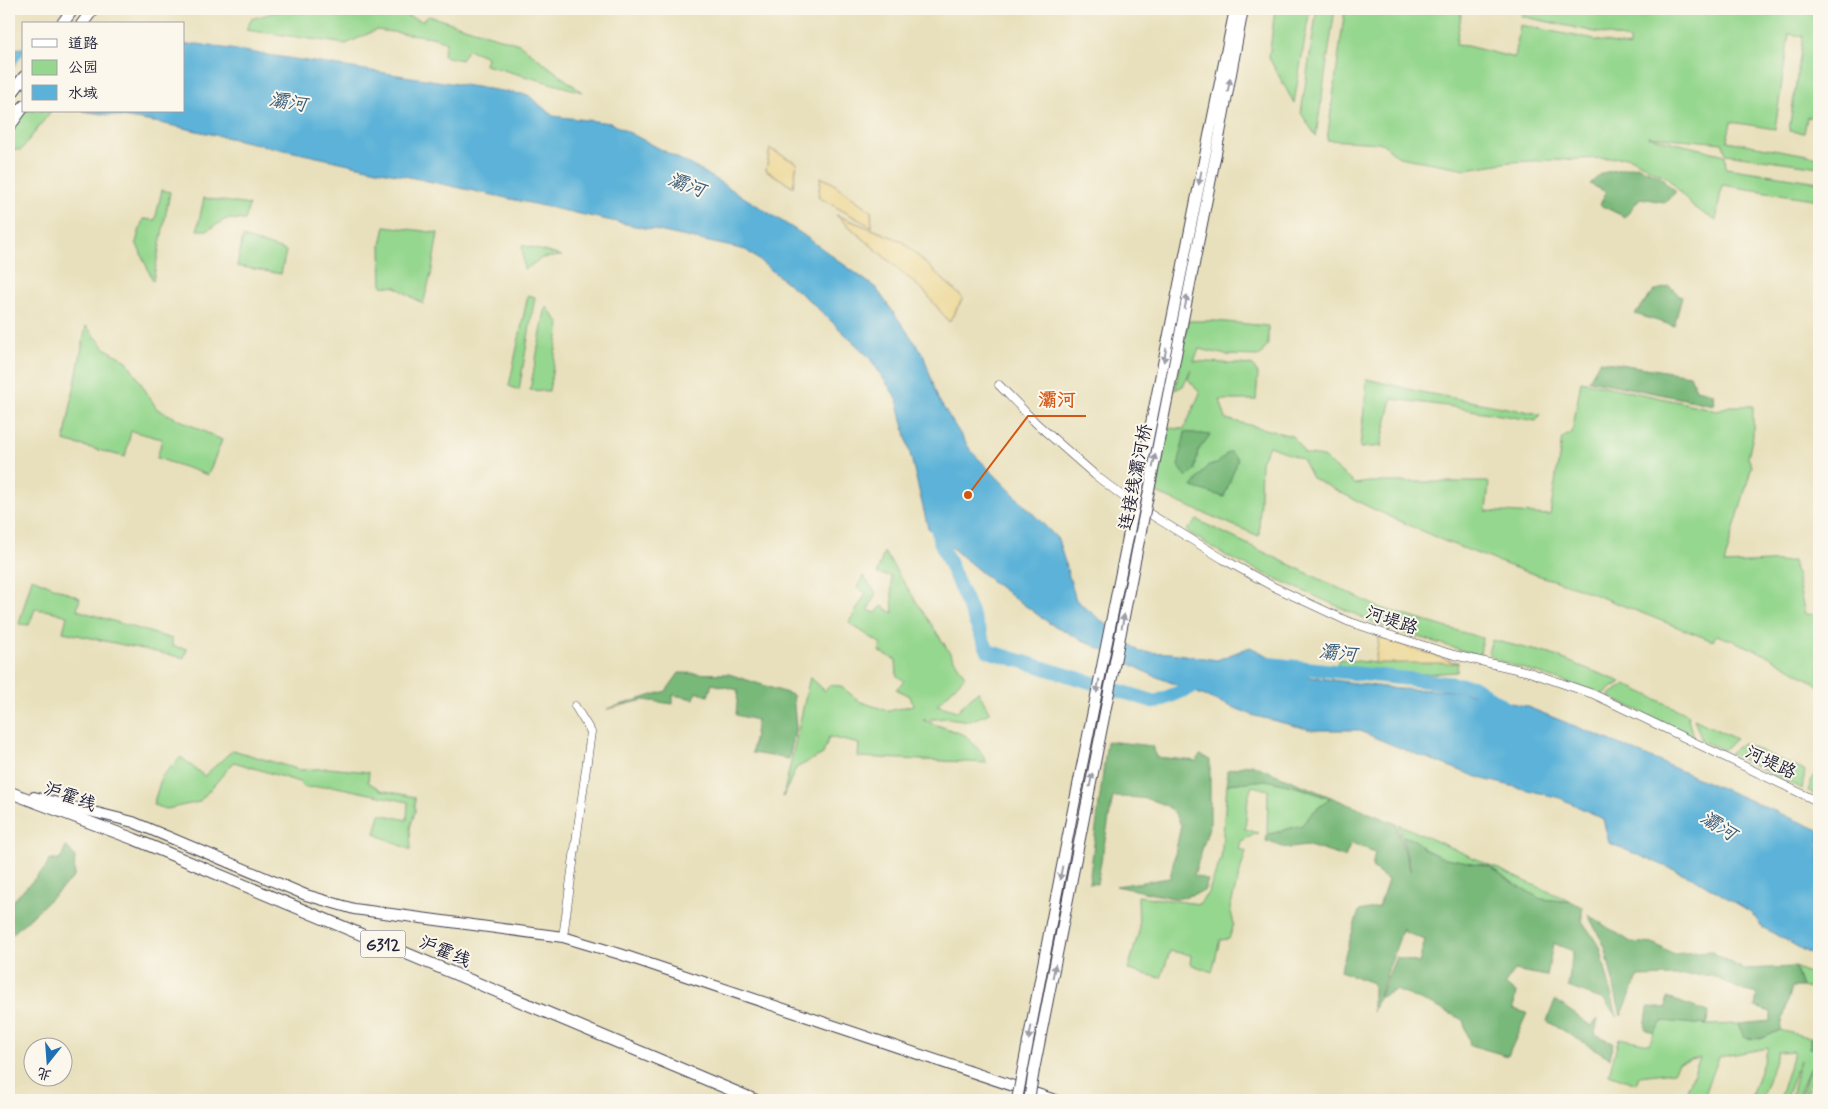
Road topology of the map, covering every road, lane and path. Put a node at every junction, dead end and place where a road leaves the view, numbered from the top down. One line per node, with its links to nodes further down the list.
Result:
1 (73, 9): 5 (highway)
2 (93, 9): 6 (highway)
3 (1235, 9): 11 (main road)
4 (1243, 9): 11 (main road, one-way to 4)
5 (63, 22)
6 (83, 22)
7 (22, 80): 8 (highway)
8 (9, 97)
9 (22, 109): 10 (highway)
10 (9, 127)
11 (1215, 132): 18 (main road, 连接线灞河桥, one-way to 18, bridge); 19 (main road, 连接线灞河桥, one-way to 11, bridge)
12 (999, 385): 15 (street, 河堤路)
13 (575, 706): 16 (street)
14 (9, 791): 16 (main road); 17 (highway, 沪霍线 / G312)
15 (1819, 802)
16 (563, 937): 20 (main road)
17 (755, 1100)
18 (1017, 1100)
19 (1029, 1100)
20 (1055, 1100)

